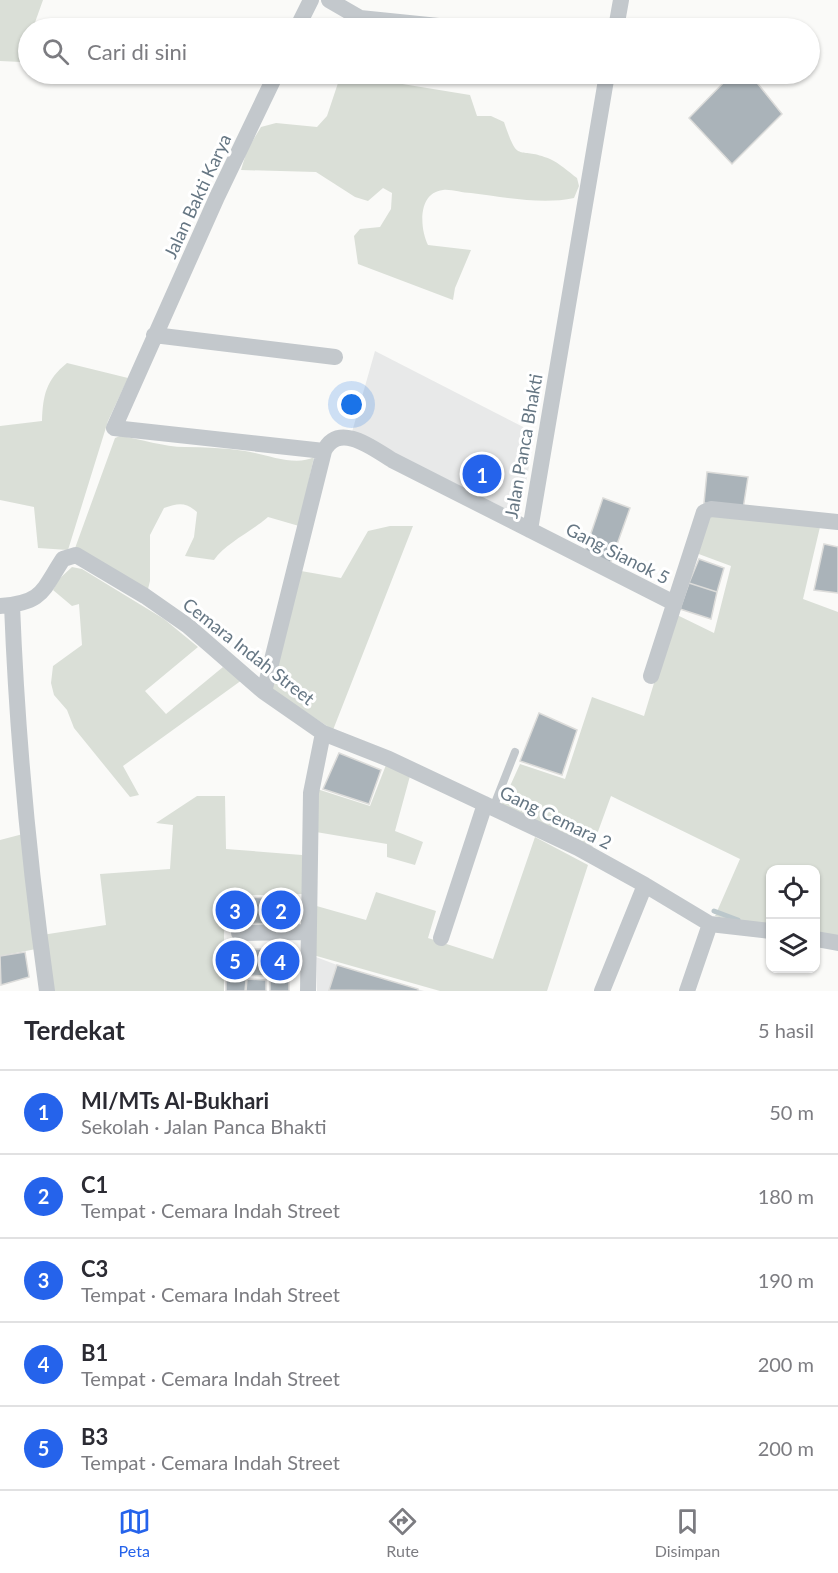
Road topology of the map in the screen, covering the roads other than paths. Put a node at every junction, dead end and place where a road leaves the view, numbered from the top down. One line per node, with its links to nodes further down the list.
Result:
1 (311, 0): 4 (street)
2 (329, 0): 5 (street)
3 (621, 0): 6 (street)
4 (302, 18)
5 (360, 18)
6 (618, 18)
7 (271, 84): 9 (street, Jalan Bakti Karya)
8 (605, 84): 13 (street, Jalan Panca Bhakti)
9 (154, 335): 10 (street); 11 (street, Jalan Bakti Karya)
10 (335, 357)
11 (324, 451): 13 (street, Jalan Panca Bhakti); 17 (street)
12 (838, 522): 14 (street, Gang Sianok 5)
13 (530, 530): 14 (street, Gang Sianok 5)
14 (674, 603): 16 (street)
15 (6, 606): 17 (street, Cemara Indah Street); 29 (street)
16 (651, 676)
17 (264, 692): 18 (street, Cemara Indah Street)
18 (323, 733): 20 (street, Gang Cemara 2); 24 (street)
19 (516, 752): 20 (lane)
20 (489, 806): 21 (street, Gang Cemara 2); 26 (street)
21 (645, 885): 22 (street, Gang Cemara 2); 31 (street)
22 (710, 924): 23 (street, Gang Cemara 2); 32 (street)
23 (766, 930)
24 (308, 932): 25 (street); 30 (street)
25 (239, 933)
26 (441, 938)
27 (820, 940): 28 (street)
28 (838, 943)
29 (47, 991)
30 (308, 991)
31 (602, 991)
32 (687, 991)

